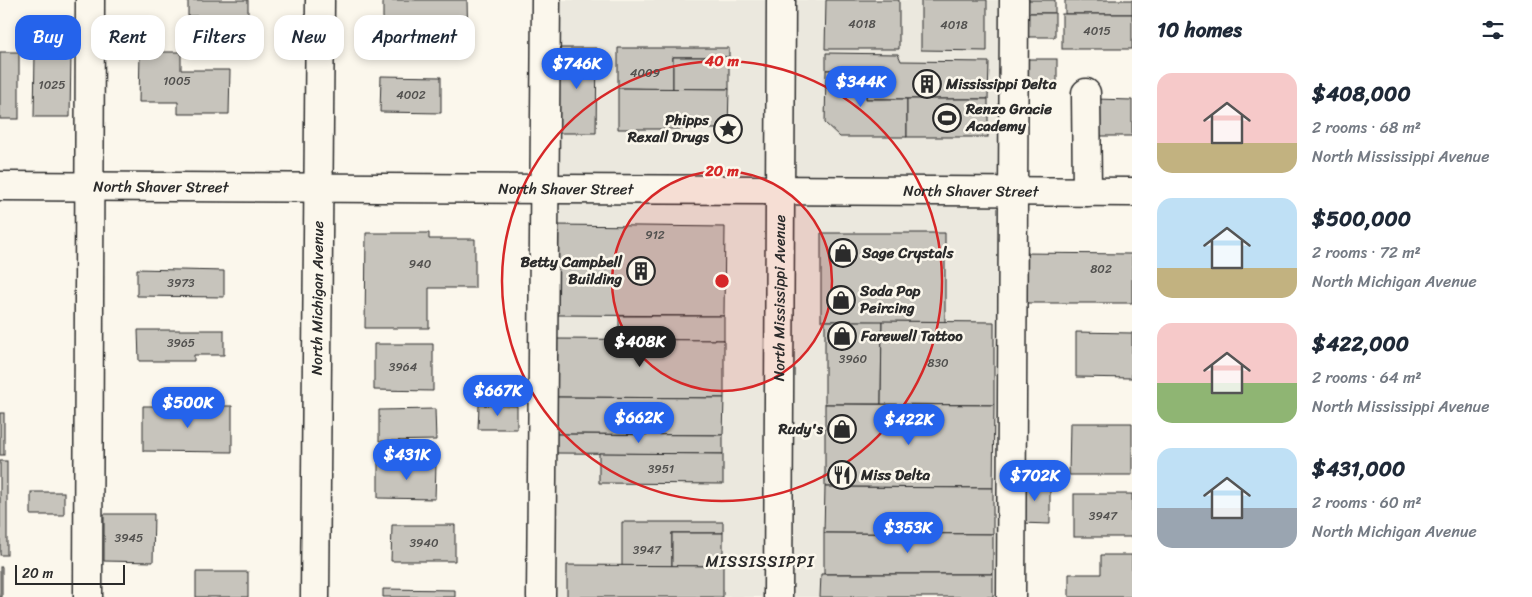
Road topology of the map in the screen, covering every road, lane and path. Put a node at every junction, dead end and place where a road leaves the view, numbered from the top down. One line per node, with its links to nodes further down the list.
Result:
1 (90, 0): 8 (street)
2 (320, 0): 9 (street, North Michigan Avenue)
3 (546, 0): 10 (street)
4 (781, 0): 11 (street, North Mississippi Avenue)
5 (1014, 0): 12 (street)
6 (1086, 93): 13 (street)
7 (0, 186): 8 (street, North Shaver Street)
8 (89, 187): 9 (street, North Shaver Street); 15 (street)
9 (319, 188): 10 (street, North Shaver Street); 16 (street, North Michigan Avenue)
10 (545, 189): 11 (street, North Shaver Street); 17 (street)
11 (780, 190): 12 (street, North Shaver Street); 18 (street, North Mississippi Avenue)
12 (1013, 192): 13 (street, North Shaver Street); 19 (street)
13 (1087, 192): 14 (street, North Shaver Street)
14 (1132, 192)
15 (88, 597)
16 (315, 597)
17 (541, 597)
18 (778, 597)
19 (1011, 597)

